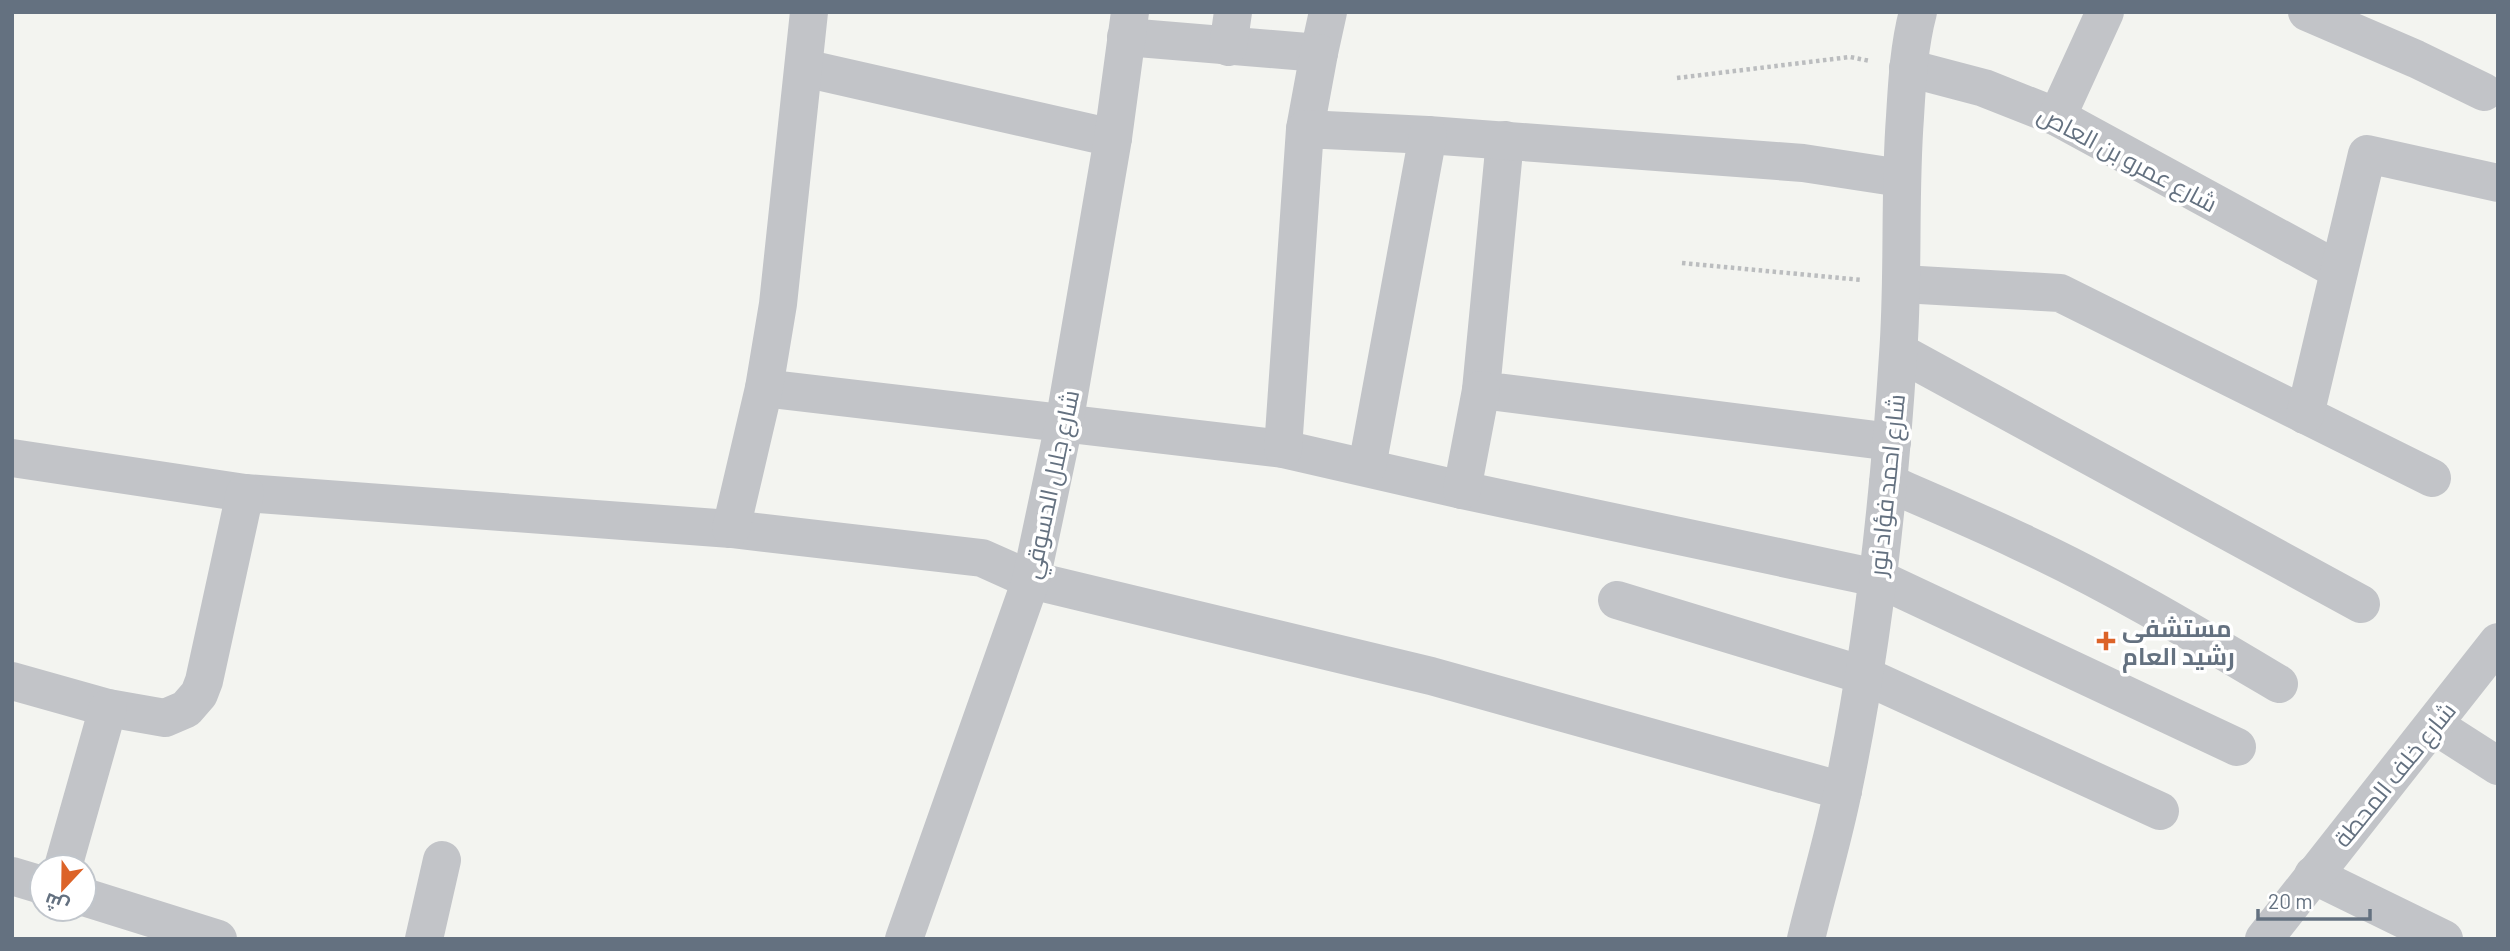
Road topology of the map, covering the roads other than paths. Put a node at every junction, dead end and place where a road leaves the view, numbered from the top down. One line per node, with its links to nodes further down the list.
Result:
1 (809, 12): 9 (street)
2 (1328, 12): 8 (street)
3 (2105, 12): 12 (street)
4 (2306, 12): 11 (street)
5 (1910, 16): 10 (street, شارع احمد فؤاد نور)
6 (1128, 25): 7 (street); 15 (street, شارع جلال الدسوقي)
7 (1231, 30): 8 (street)
8 (1319, 53): 13 (street)
9 (804, 68): 15 (street); 22 (street)
10 (1908, 68): 12 (street, شارع عمرو بن العاص); 17 (street, شارع احمد فؤاد نور)
11 (2484, 92)
12 (2057, 117): 19 (street, شارع عمرو بن العاص)
13 (1305, 129): 14 (street); 27 (street)
14 (1428, 135): 16 (street); 29 (street)
15 (1113, 138): 25 (street, شارع جلال الدسوقي)
16 (1505, 140): 17 (street); 23 (street)
17 (1901, 178): 20 (street, شارع احمد فؤاد نور)
18 (2498, 183): 19 (street)
19 (2338, 270): 24 (street)
20 (1902, 284): 21 (street, شارع احمد فؤاد نور); 24 (street)
21 (1899, 352): 26 (street, شارع احمد فؤاد نور); 38 (street)
22 (764, 388): 25 (street); 34 (street)
23 (1481, 390): 26 (street); 32 (street)
24 (2305, 415): 30 (street)
25 (1064, 424): 27 (street); 36 (street, شارع جلال الدسوقي)
26 (1892, 442): 31 (street, شارع احمد فؤاد نور)
27 (1283, 449): 29 (street)
28 (12, 458): 33 (street)
29 (1367, 467): 32 (street)
30 (2432, 478)
31 (1888, 483): 35 (street, شارع احمد فؤاد نور); 42 (street)
32 (1462, 490): 35 (street)
33 (245, 493): 34 (street); 43 (street)
34 (731, 529): 36 (street)
35 (1877, 578): 40 (street, شارع احمد فؤاد نور); 45 (street)
36 (1031, 580): 47 (street); 55 (street, شارع جلال الدسوقي)
37 (1617, 600): 40 (street)
38 (2361, 604)
39 (2498, 642): 44 (street, شارع خلف المحطة)
40 (1863, 675): 47 (street, شارع احمد فؤاد نور); 48 (street)
41 (12, 681): 43 (street)
42 (2279, 684)
43 (108, 708): 49 (street)
44 (2434, 725): 46 (street); 51 (street, شارع خلف المحطة)
45 (2238, 747)
46 (2498, 766)
47 (1843, 791): 56 (street, شارع احمد فؤاد نور)
48 (2161, 811)
49 (66, 853)
50 (442, 860): 54 (street)
51 (2313, 875): 57 (street, شارع خلف المحطة); 58 (street)
52 (98, 901): 53 (street)
53 (218, 939)
54 (424, 939)
55 (904, 939)
56 (1806, 939)
57 (2264, 939)
58 (2444, 939)

